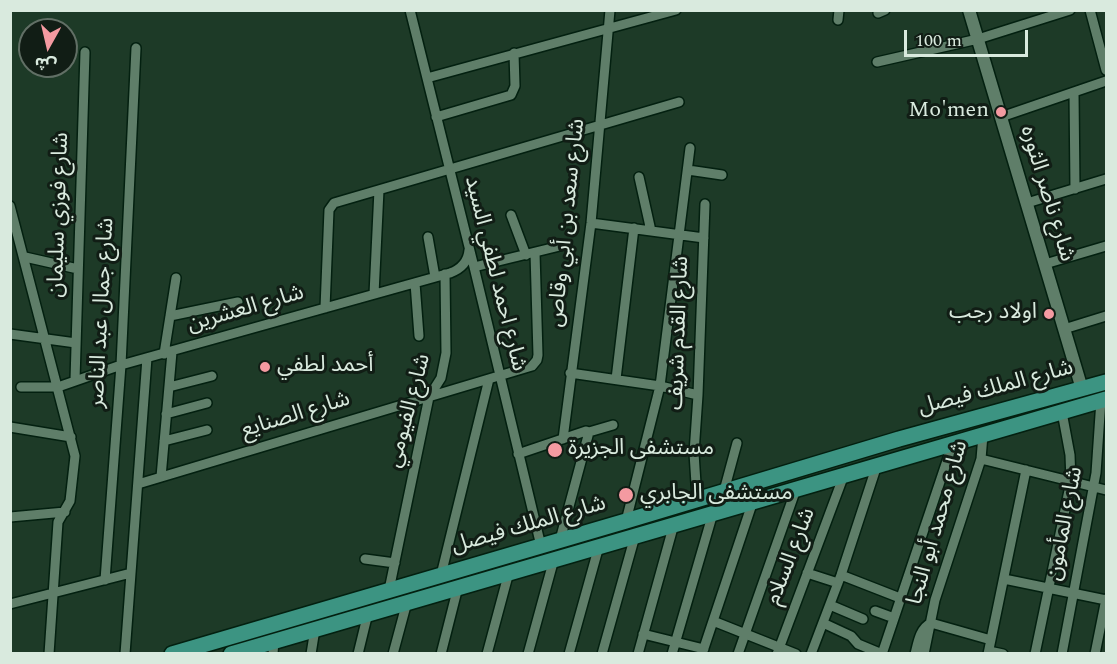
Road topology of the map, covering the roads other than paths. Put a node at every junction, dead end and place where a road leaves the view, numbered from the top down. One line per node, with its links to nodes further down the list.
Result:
1 (410, 10): 14 (street, شارع احمد لطفي السيد)
2 (610, 10): 7 (street, شارع سعد بن أبي وقاص)
3 (675, 10): 7 (street)
4 (969, 10): 8 (street, شارع ناصر الثوره)
5 (1070, 10): 8 (street)
6 (1090, 10): 13 (street)
7 (608, 28): 11 (street); 20 (street, شارع سعد بن أبي وقاص)
8 (978, 39): 12 (street); 19 (street, شارع ناصر الثوره)
9 (136, 48): 62 (street, شارع جمال عبد الناصر)
10 (85, 52): 46 (street, شارع فوزي سليمان)
11 (514, 53): 14 (street); 18 (street)
12 (877, 62)
13 (1107, 70)
14 (427, 78): 18 (street, شارع احمد لطفي السيد)
15 (1107, 81): 16 (street)
16 (1074, 92): 19 (street); 27 (street)
17 (679, 102): 20 (street)
18 (436, 117): 22 (street, شارع احمد لطفي السيد)
19 (1001, 117): 29 (street, شارع ناصر الثوره)
20 (599, 125): 22 (street); 33 (street, شارع سعد بن أبي وقاص)
21 (690, 148): 23 (street)
22 (449, 169): 28 (street); 41 (street, شارع احمد لطفي السيد)
23 (688, 170): 24 (street); 36 (street)
24 (722, 175)
25 (639, 177): 35 (street)
26 (1107, 179): 27 (street)
27 (1075, 189): 29 (street)
28 (378, 190): 50 (street); 52 (street)
29 (1027, 203): 44 (street, شارع ناصر الثوره)
30 (705, 204): 38 (street, شارع القدم شريف)
31 (10, 206): 43 (street)
32 (511, 215): 42 (street)
33 (591, 223): 34 (street); 63 (street, شارع سعد بن أبي وقاص)
34 (634, 228): 35 (street); 66 (street)
35 (651, 231): 36 (street)
36 (679, 234): 38 (street); 69 (street)
37 (428, 237): 47 (street, شارع الفيومي)
38 (704, 238): 74 (street, شارع القدم شريف)
39 (560, 246): 42 (street)
40 (1107, 246): 44 (street)
41 (470, 249): 45 (street, شارع احمد لطفي السيد); 47 (street, شارع العشرين)
42 (530, 254): 45 (street); 65 (street, شارع الصنايع)
43 (25, 257): 46 (street); 58 (street)
44 (1045, 264): 55 (street, شارع ناصر الثوره)
45 (474, 267): 65 (street, شارع احمد لطفي السيد)
46 (78, 269): 59 (street, شارع فوزي سليمان)
47 (440, 276): 49 (street, شارع العشرين); 75 (street, شارع الفيومي)
48 (176, 278): 53 (street)
49 (415, 283): 50 (street, شارع العشرين); 57 (street)
50 (374, 294): 52 (street, شارع العشرين)
51 (238, 302): 53 (street)
52 (325, 308): 60 (street, شارع العشرين)
53 (170, 316): 60 (street)
54 (1107, 316): 55 (street)
55 (1064, 328): 73 (street, شارع ناصر الثوره)
56 (10, 334): 58 (street)
57 (419, 336)
58 (45, 339): 59 (street); 71 (street)
59 (76, 343): 67 (street, شارع فوزي سليمان)
60 (168, 353): 61 (street, شارع العشرين); 72 (street)
61 (147, 358): 62 (street, شارع العشرين); 101 (street)
62 (121, 365): 67 (street, شارع العشرين); 126 (street, شارع جمال عبد الناصر)
63 (570, 373): 66 (street); 87 (street, شارع سعد بن أبي وقاص)
64 (212, 376): 72 (street)
65 (494, 378): 75 (street, شارع الصنايع); 93 (street, شارع احمد لطفي السيد); 123 (street)
66 (616, 379): 69 (street)
67 (75, 380): 71 (street, شارع العشرين)
68 (1107, 382): 73 (main road, شارع الملك فيصل)
69 (660, 386): 74 (street); 111 (street)
70 (21, 387): 71 (street, شارع العشرين)
71 (58, 387): 86 (street)
72 (169, 387): 79 (street)
73 (1082, 389): 83 (main road, شارع الملك فيصل)
74 (698, 395): 106 (street, شارع القدم شريف)
75 (429, 397): 99 (street, شارع الصنايع); 119 (street, شارع الفيومي)
76 (1104, 399): 78 (main road, شارع الملك فيصل); 102 (street, شارع المأمون)
77 (207, 403): 79 (street)
78 (1062, 411): 85 (main road, شارع الملك فيصل); 100 (street)
79 (166, 414): 89 (street)
80 (613, 426): 84 (street)
81 (10, 427): 86 (street)
82 (207, 430): 89 (street)
83 (929, 431): 88 (main road, شارع الملك فيصل); 92 (main road)
84 (589, 432): 87 (street); 114 (street)
85 (983, 435): 90 (main road, شارع الملك فيصل); 95 (street, شارع محمد أبو النجا)
86 (71, 437): 108 (street)
87 (563, 439): 93 (street)
88 (899, 439): 94 (main road); 105 (main road, شارع الملك فيصل)
89 (164, 441): 99 (street)
90 (953, 443): 92 (main road, شارع الملك فيصل); 132 (street)
91 (737, 444): 105 (street)
92 (931, 450): 94 (main road, شارع الملك فيصل)
93 (518, 454): 115 (street, شارع احمد لطفي السيد)
94 (903, 458): 96 (main road, شارع الملك فيصل)
95 (981, 459): 97 (street); 143 (street, شارع محمد أبو النجا)
96 (877, 465): 98 (main road, شارع الملك فيصل); 124 (street)
97 (1026, 470): 100 (street); 125 (street)
98 (844, 475): 103 (main road, شارع الملك فيصل); 122 (street, شارع السلام)
99 (161, 477): 101 (street, شارع الصنايع)
100 (1071, 481): 102 (street); 128 (street)
101 (138, 484): 121 (street)
102 (1093, 487): 104 (street); 131 (street, شارع المأمون)
103 (796, 488): 107 (main road, شارع الملك فيصل); 146 (street)
104 (1107, 490)
105 (724, 491): 106 (main road, شارع الملك فيصل)
106 (697, 500): 111 (main road, شارع الملك فيصل)
107 (753, 501): 109 (main road, شارع الملك فيصل); 141 (street)
108 (65, 512): 110 (street); 130 (street)
109 (713, 513): 112 (main road, شارع الملك فيصل); 150 (street)
110 (10, 517)
111 (626, 521): 114 (main road, شارع الملك فيصل)
112 (674, 524): 113 (main road, شارع الملك فيصل); 147 (street)
113 (635, 536): 116 (main road, شارع الملك فيصل); 166 (street)
114 (560, 540): 115 (main road, شارع الملك فيصل)
115 (541, 546): 123 (main road, شارع الملك فيصل)
116 (598, 546): 118 (main road, شارع الملك فيصل); 165 (street)
117 (365, 559): 119 (street)
118 (554, 559): 120 (main road, شارع الملك فيصل); 164 (street)
119 (395, 563): 129 (street, شارع الفيومي)
120 (509, 572): 127 (main road, شارع الملك فيصل); 163 (street)
121 (131, 573): 126 (street); 157 (street)
122 (807, 573): 124 (street); 152 (street, شارع السلام)
123 (441, 575): 129 (main road, شارع الملك فيصل)
124 (839, 579): 132 (street); 136 (street)
125 (1004, 579): 128 (street); 149 (street)
126 (105, 580): 130 (street)
127 (458, 587): 134 (main road, شارع الملك فيصل); 162 (street)
128 (1047, 588): 131 (street); 176 (street)
129 (389, 590): 145 (main road, شارع الملك فيصل)
130 (53, 593): 135 (street); 156 (street)
131 (1073, 593): 133 (street); 177 (street, شارع المأمون)
132 (900, 598): 139 (street)
133 (1106, 600): 178 (street)
134 (406, 602): 138 (main road, شارع الملك فيصل); 161 (street)
135 (10, 604)
136 (830, 605): 140 (street); 142 (street)
137 (875, 611): 139 (street)
138 (368, 613): 144 (main road, شارع الملك فيصل); 160 (street)
139 (894, 618): 172 (street)
140 (863, 619)
141 (713, 621): 146 (street); 153 (street)
142 (823, 623): 171 (street); 172 (street)
143 (932, 623): 149 (street); 173 (street); 174 (street, شارع محمد أبو النجا)
144 (315, 629): 151 (main road, شارع الملك فيصل); 159 (street)
145 (253, 630): 148 (main road, شارع الملك فيصل); 151 (main road)
146 (745, 633): 152 (street); 169 (street)
147 (644, 634): 150 (street); 167 (street)
148 (227, 638): 155 (main road); 158 (main road, شارع الملك فيصل)
149 (991, 640): 154 (street)
150 (675, 642): 153 (street); 168 (street)
151 (269, 646): 155 (main road, شارع الملك فيصل)
152 (778, 650): 170 (street)
153 (703, 651)
154 (989, 652): 175 (street)
155 (233, 653)
156 (49, 654)
157 (125, 654)
158 (172, 654)
159 (311, 654)
160 (357, 654)
161 (393, 654)
162 (441, 654)
163 (487, 654)
164 (528, 654)
165 (569, 654)
166 (602, 654)
167 (638, 654)
168 (672, 654)
169 (738, 654)
170 (796, 654)
171 (811, 654)
172 (882, 654)
173 (915, 654)
174 (924, 654)
175 (1003, 654)
176 (1035, 654)
177 (1062, 654)
178 (1095, 654)

